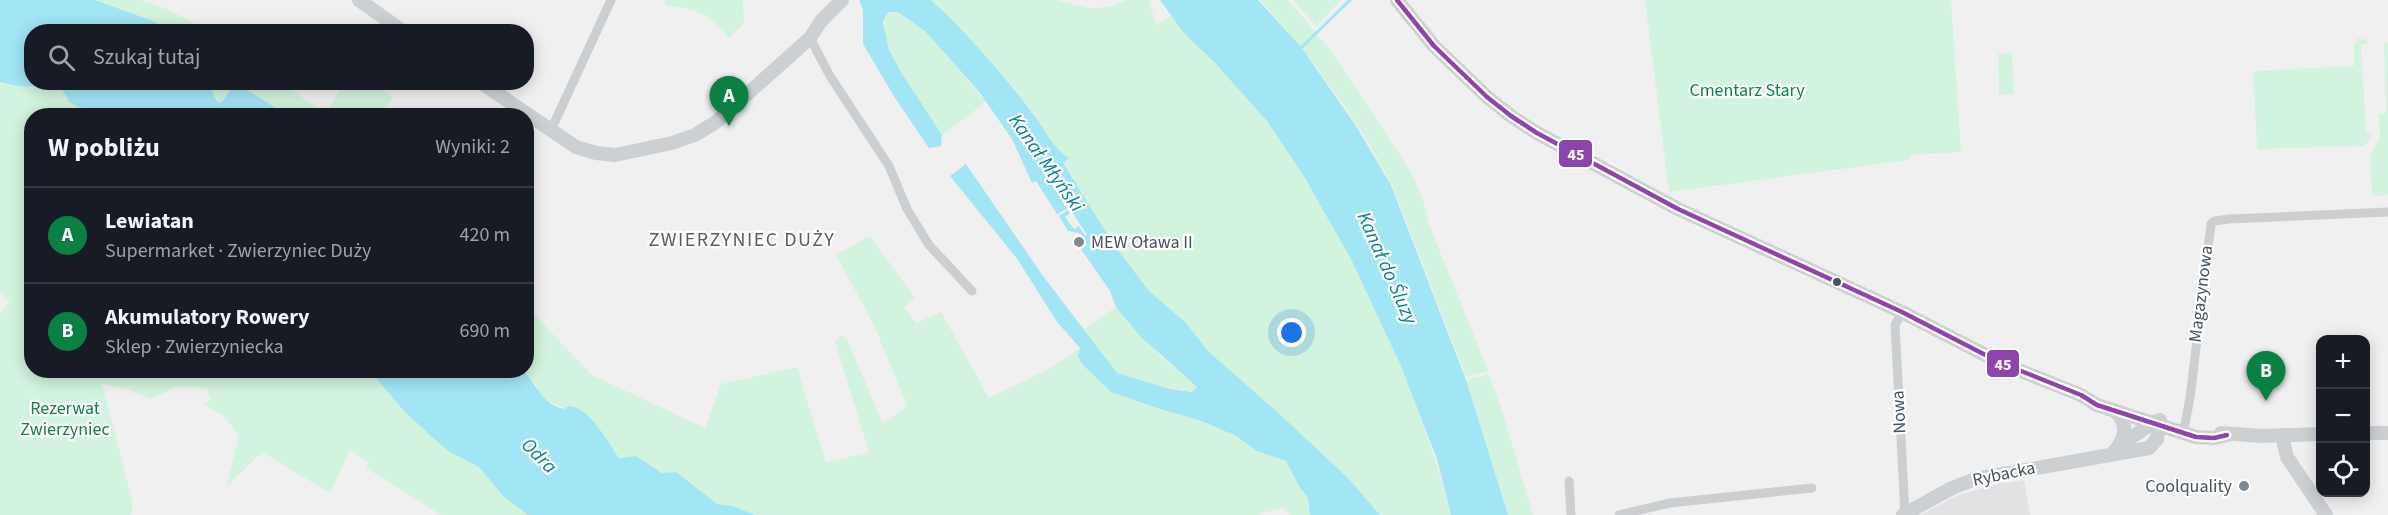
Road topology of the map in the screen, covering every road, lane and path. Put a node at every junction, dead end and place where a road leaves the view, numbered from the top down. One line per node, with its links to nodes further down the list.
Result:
1 (359, 0): 5 (street)
2 (611, 0): 10 (street)
3 (842, 0): 6 (street)
4 (1397, 0): 13 (street)
5 (393, 24)
6 (810, 38): 10 (street); 12 (street)
7 (492, 90): 8 (street)
8 (518, 108)
9 (534, 119): 10 (street)
10 (551, 130)
11 (2388, 212): 17 (street, Magazynowa)
12 (972, 291)
13 (1902, 312): 14 (street); 25 (street, Nowa)
14 (2081, 395): 15 (street); 16 (street)
15 (2116, 412): 16 (street); 22 (street)
16 (2158, 423): 17 (street); 22 (street, Rybacka)
17 (2183, 429): 21 (street)
18 (2370, 433): 19 (street)
19 (2388, 433)
20 (2316, 434): 21 (street)
21 (2282, 436): 28 (street)
22 (2116, 449): 25 (street, Rybacka)
23 (1569, 481): 26 (street)
24 (1812, 488): 27 (street)
25 (1904, 514)
26 (1570, 515)
27 (1619, 515)
28 (2326, 515)

